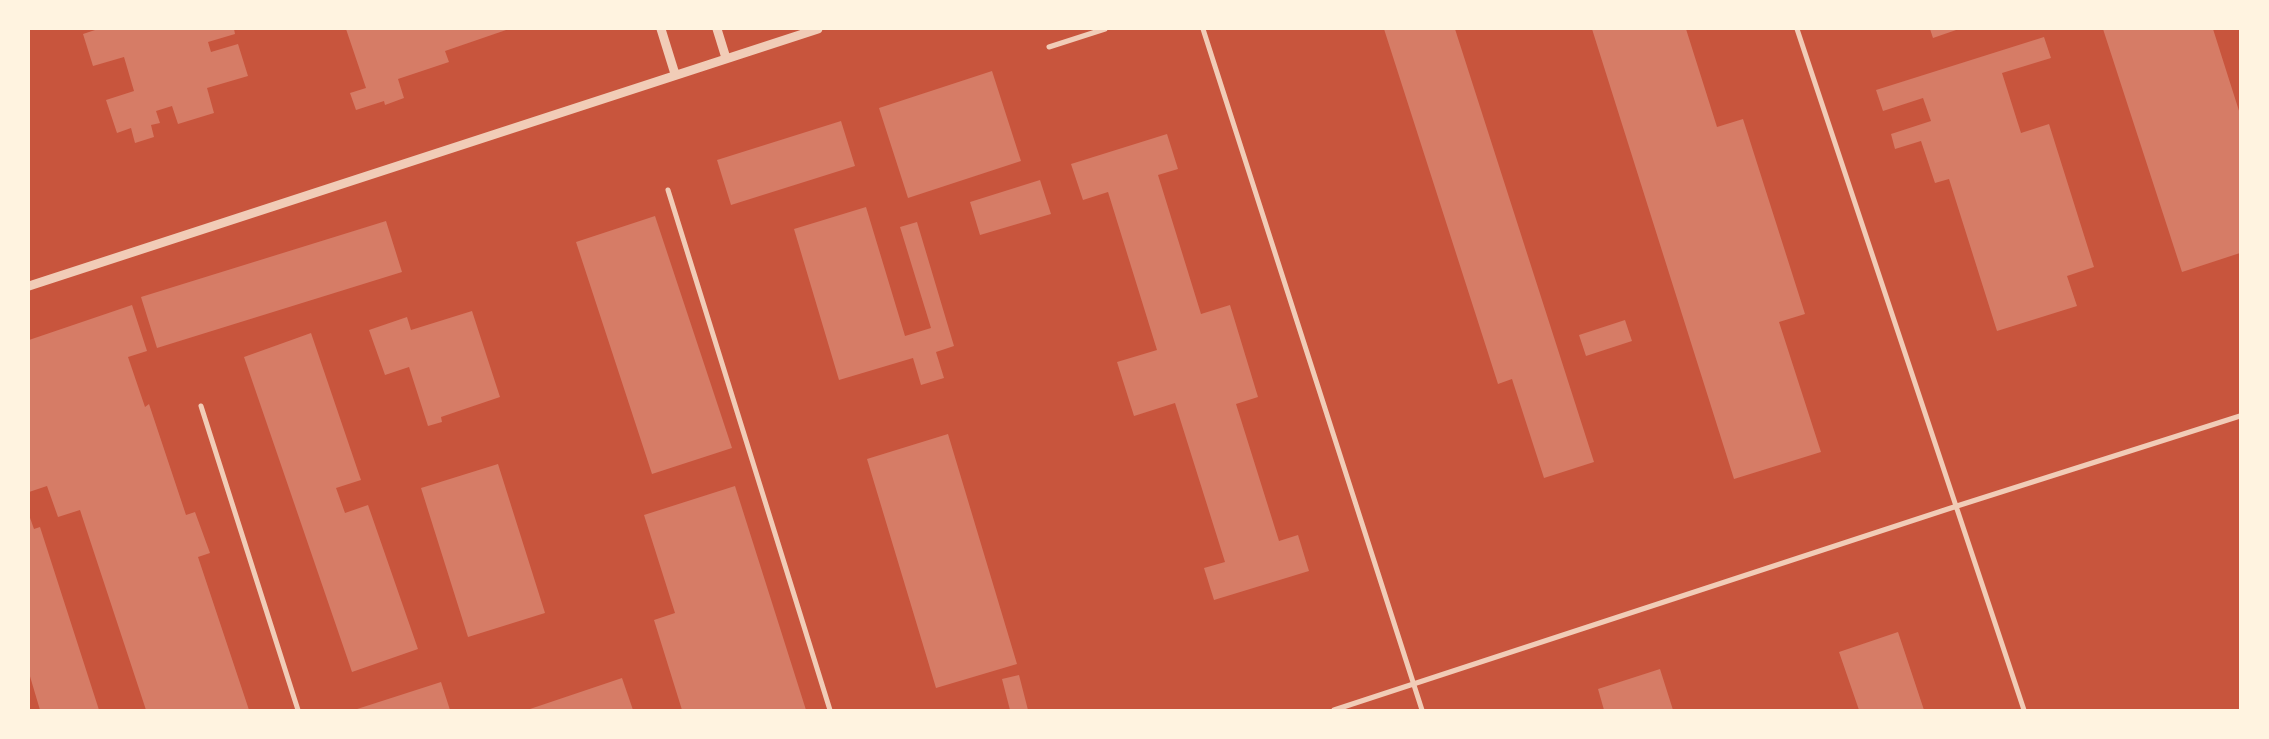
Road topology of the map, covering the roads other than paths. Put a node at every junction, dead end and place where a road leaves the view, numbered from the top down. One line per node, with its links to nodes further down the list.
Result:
1 (661, 29): 9 (street)
2 (717, 29): 8 (street)
3 (818, 29): 8 (street)
4 (1105, 29): 7 (street)
5 (1202, 29): 15 (street)
6 (1796, 29): 14 (street)
7 (1049, 47)
8 (726, 58): 9 (street)
9 (675, 74): 11 (street)
10 (668, 190): 17 (street)
11 (29, 286)
12 (201, 406): 16 (street)
13 (2240, 416): 14 (street)
14 (1957, 506): 15 (street); 20 (street)
15 (1414, 683): 18 (street); 19 (street)
16 (298, 710)
17 (830, 710)
18 (1334, 710)
19 (1422, 710)
20 (2024, 710)

